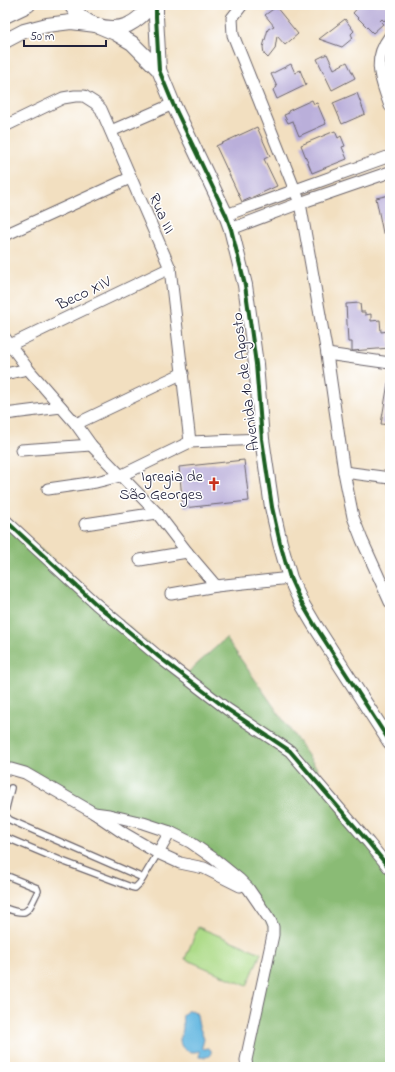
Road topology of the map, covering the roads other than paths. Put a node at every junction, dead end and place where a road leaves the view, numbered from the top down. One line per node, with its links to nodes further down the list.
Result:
1 (28, 5): 6 (street)
2 (71, 5): 7 (street)
3 (151, 5): 7 (street)
4 (156, 5): 10 (street, Avenida 10 de Agosto)
5 (242, 5): 18 (street)
6 (5, 16)
7 (96, 25): 9 (street); 10 (street)
8 (390, 36): 12 (street)
9 (5, 41)
10 (158, 70): 11 (street, Avenida 10 de Agosto)
11 (173, 104): 14 (street); 20 (street, Avenida 10 de Agosto)
12 (390, 106)
13 (5, 126): 14 (street, Rua III)
14 (111, 131): 17 (street, Rua III)
15 (390, 156): 18 (street)
16 (390, 172): 19 (street)
17 (130, 178): 22 (street); 23 (street, Rua III)
18 (296, 191): 19 (street); 20 (street)
19 (300, 203): 21 (street); 25 (street)
20 (226, 215): 21 (street, Avenida 10 de Agosto)
21 (232, 229): 33 (street, Avenida 10 de Agosto)
22 (5, 235)
23 (170, 268): 24 (street, Beco XIV); 28 (street, Rua III)
24 (8, 342): 27 (street)
25 (327, 354): 26 (street); 37 (street)
26 (390, 363)
27 (28, 369): 29 (street); 30 (street)
28 (182, 373): 32 (street); 34 (street, Rua III)
29 (5, 374)
30 (61, 407): 31 (street); 32 (street)
31 (5, 414)
32 (76, 424): 35 (street)
33 (262, 438): 34 (street); 46 (street, Avenida 10 de Agosto)
34 (190, 442): 38 (street)
35 (91, 445): 36 (street); 38 (street)
36 (21, 450)
37 (344, 472): 39 (street); 49 (street)
38 (120, 476): 40 (street); 41 (street)
39 (390, 478)
40 (48, 489)
41 (157, 513): 43 (street); 44 (street)
42 (5, 520): 61 (street)
43 (85, 524)
44 (187, 552): 45 (street); 47 (street)
45 (140, 560)
46 (290, 578): 47 (street); 50 (street, Avenida 10 de Agosto)
47 (216, 586): 48 (street)
48 (172, 594)
49 (390, 601)
50 (390, 742)
51 (5, 769): 54 (street)
52 (11, 788): 53 (lane)
53 (5, 812)
54 (94, 813): 56 (street); 59 (street)
55 (5, 815): 63 (lane)
56 (170, 832): 58 (street); 59 (street)
57 (5, 837): 63 (lane)
58 (196, 846): 60 (street); 64 (street)
59 (158, 853): 60 (street); 63 (lane)
60 (191, 865): 64 (street)
61 (390, 869)
62 (5, 875): 65 (lane)
63 (143, 878)
64 (248, 888): 66 (street)
65 (5, 908)
66 (247, 1067)

